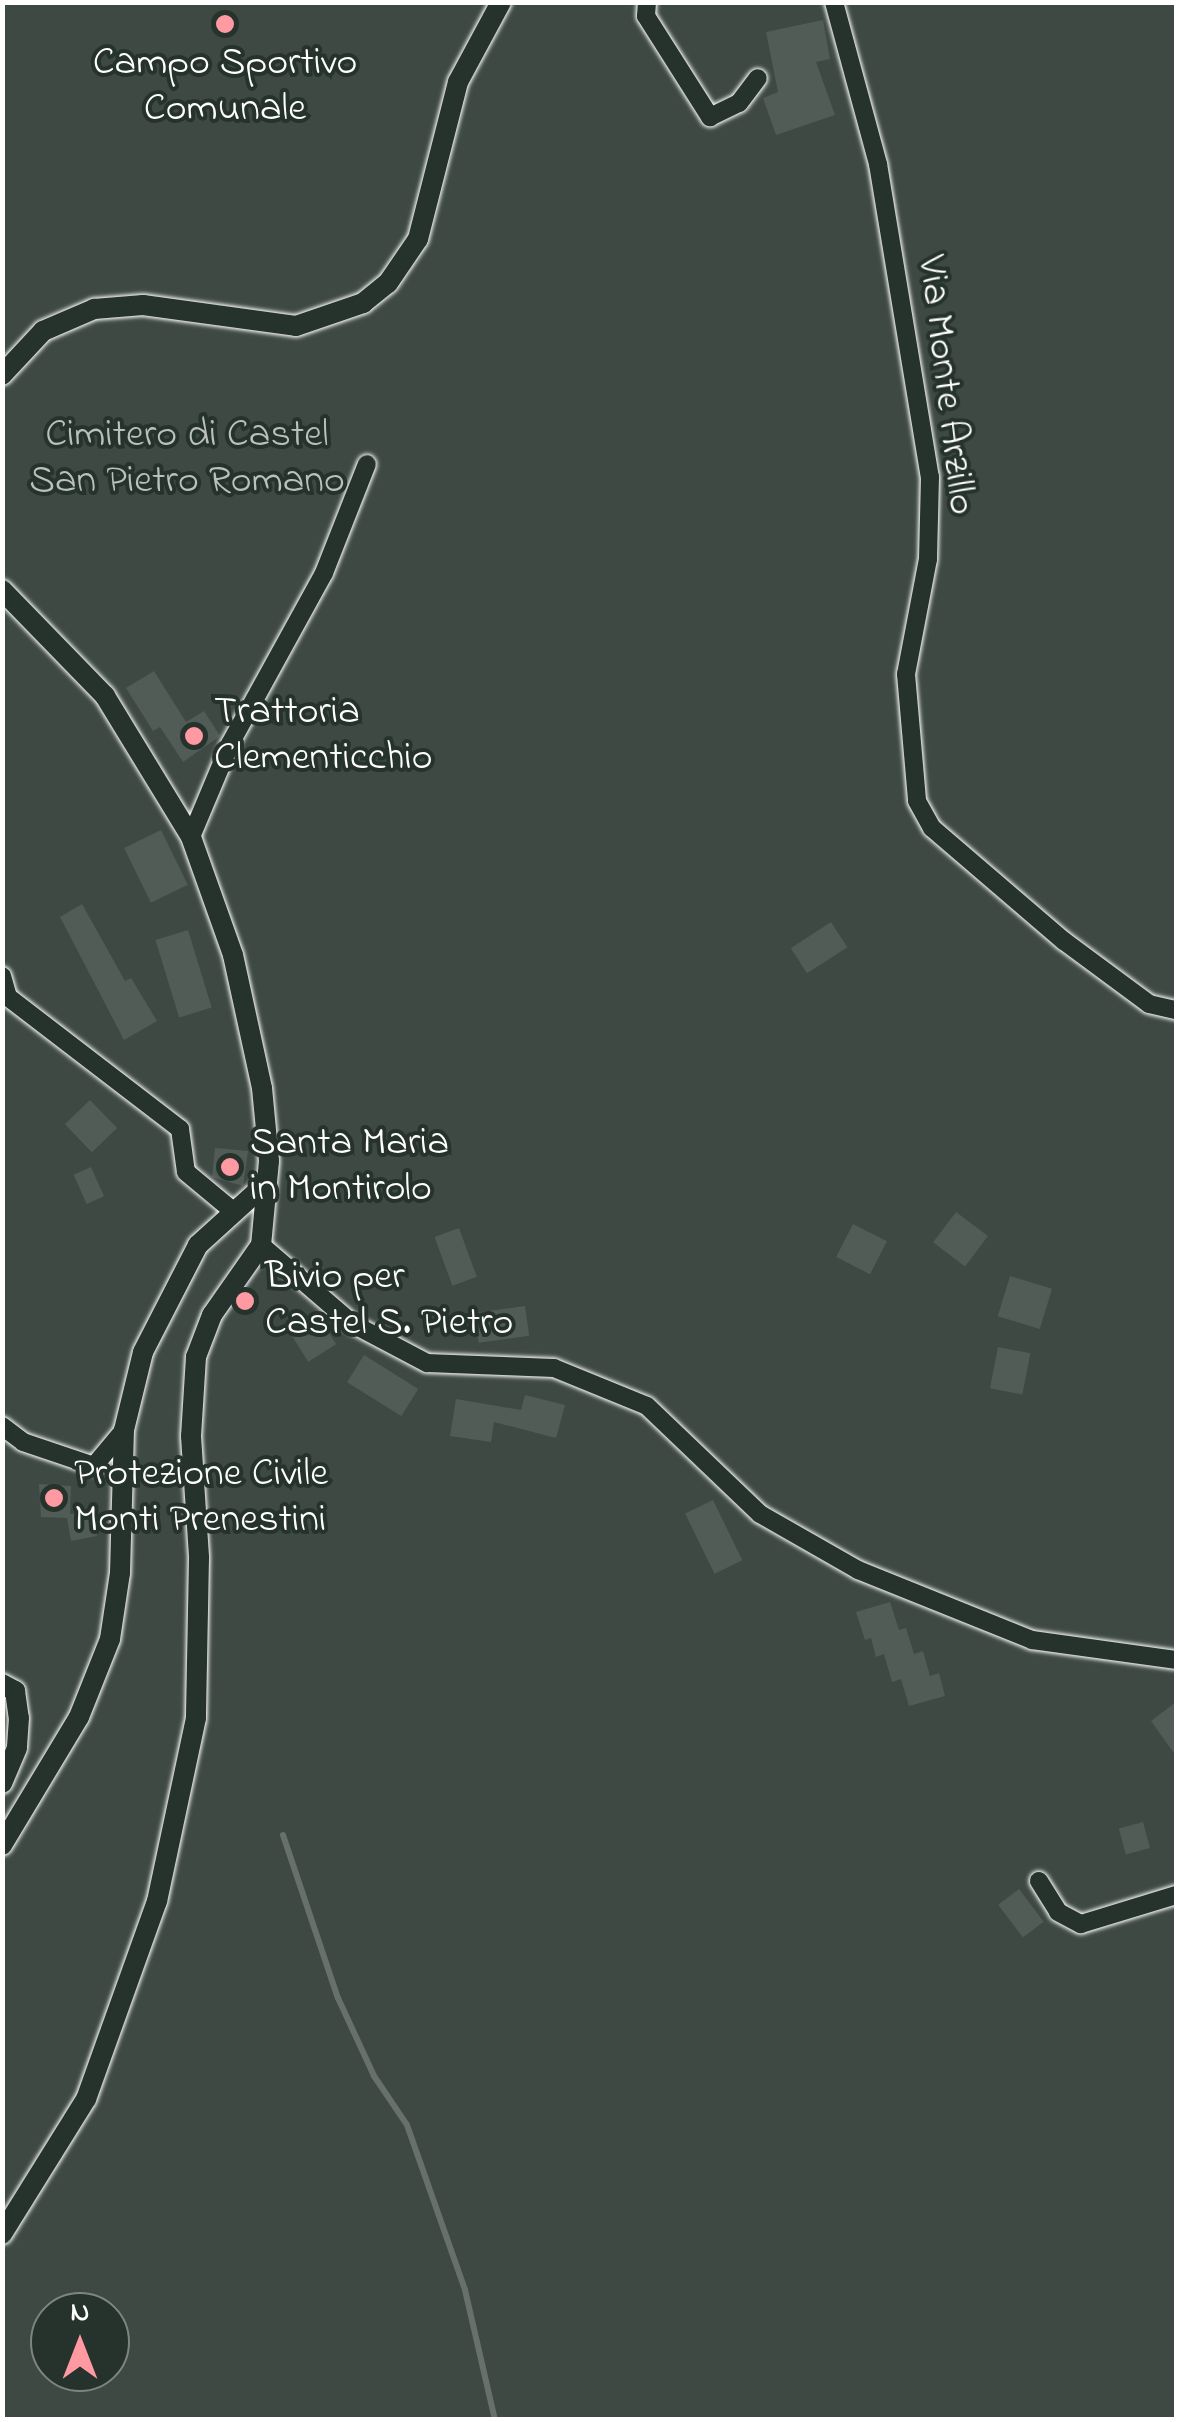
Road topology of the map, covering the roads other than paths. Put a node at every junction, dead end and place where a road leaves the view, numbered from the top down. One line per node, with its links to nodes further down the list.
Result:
1 (502, 2): 5 (street)
2 (647, 2): 4 (street)
3 (834, 2): 10 (street, Via Monte Arzillo)
4 (758, 78)
5 (2, 375)
6 (367, 464): 8 (street)
7 (2, 590): 8 (street)
8 (191, 837): 11 (street)
9 (2, 976): 12 (street)
10 (1176, 1010)
11 (263, 1186): 12 (street); 13 (street)
12 (233, 1211): 15 (street)
13 (261, 1245): 16 (street); 22 (street)
14 (2, 1426): 15 (street)
15 (124, 1430): 19 (street)
16 (1176, 1660)
17 (2, 1684): 18 (street)
18 (2, 1783)
19 (2, 1844)
20 (1039, 1880): 21 (street)
21 (1176, 1895)
22 (9, 2223)

